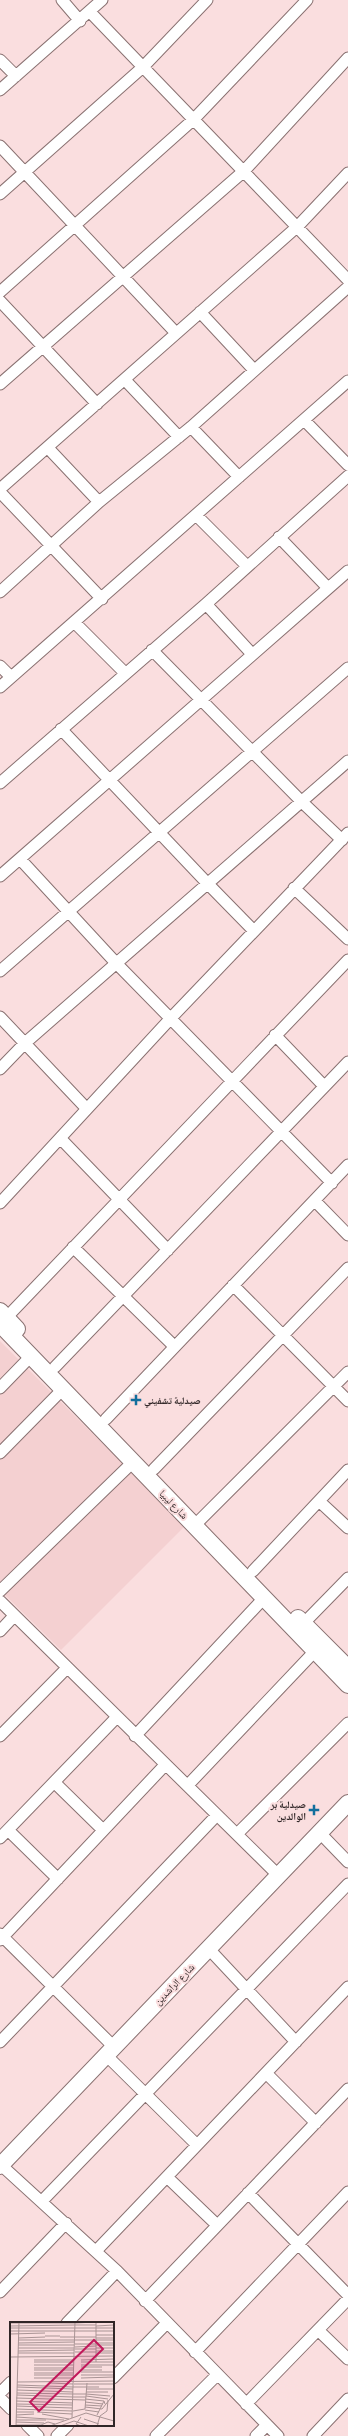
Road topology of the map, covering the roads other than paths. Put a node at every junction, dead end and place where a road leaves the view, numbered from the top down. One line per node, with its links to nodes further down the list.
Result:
1 (62, 0): 6 (street)
2 (102, 0): 5 (street)
3 (206, 0): 9 (street)
4 (301, 2): 12 (street)
5 (90, 12): 6 (street); 9 (street)
6 (80, 21): 10 (street)
7 (348, 58): 14 (street)
8 (0, 60): 10 (street)
9 (143, 67): 12 (street); 15 (street)
10 (16, 76): 11 (street)
11 (0, 90)
12 (194, 119): 14 (street); 18 (street)
13 (0, 146): 15 (street)
14 (244, 171): 19 (street); 20 (street)
15 (25, 172): 17 (street); 18 (street)
16 (348, 172): 19 (street)
17 (0, 194)
18 (75, 225): 20 (street); 23 (street)
19 (298, 226): 21 (street); 25 (street)
20 (124, 276): 26 (street); 27 (street)
21 (348, 280)
22 (348, 287): 28 (street)
23 (0, 292)
24 (0, 301): 27 (street)
25 (200, 312): 26 (street); 28 (street)
26 (176, 333): 29 (street)
27 (43, 347): 31 (street); 32 (street)
28 (254, 370): 34 (street)
29 (124, 380): 32 (street); 35 (street)
30 (348, 381): 33 (street)
31 (0, 384)
32 (97, 404): 36 (street)
33 (304, 420): 37 (street); 38 (street)
34 (191, 427): 35 (street); 38 (street)
35 (179, 437): 41 (street)
36 (48, 448): 40 (street); 41 (street)
37 (348, 465)
38 (239, 476): 42 (street)
39 (348, 476): 43 (street)
40 (0, 491): 44 (street)
41 (99, 502): 44 (street)
42 (196, 515): 45 (street); 50 (street)
43 (279, 537): 45 (street); 48 (street)
44 (52, 546): 49 (street); 50 (street)
45 (247, 566): 51 (street)
46 (344, 575): 47 (street); 48 (street)
47 (348, 587)
48 (328, 588): 54 (street)
49 (0, 592)
50 (102, 599): 52 (street)
51 (206, 604): 53 (street); 54 (street)
52 (76, 623): 57 (street); 58 (street)
53 (152, 650): 57 (street); 60 (street)
54 (252, 654): 60 (street)
55 (0, 666): 58 (street)
56 (348, 668): 62 (street)
57 (125, 673): 61 (street)
58 (11, 678): 59 (street)
59 (0, 687)
60 (201, 701): 62 (street); 64 (street)
61 (61, 729): 64 (street); 65 (street)
62 (251, 751): 66 (street); 67 (street)
63 (348, 761): 66 (street)
64 (109, 781): 67 (street); 69 (street)
65 (0, 782)
66 (302, 802): 68 (street); 71 (street)
67 (158, 833): 71 (street); 73 (street)
68 (345, 836): 72 (street)
69 (20, 859): 70 (street); 73 (street)
70 (0, 876)
71 (208, 884): 74 (street); 77 (street)
72 (294, 888): 74 (street); 75 (street)
73 (68, 912): 77 (street); 78 (street)
74 (254, 930): 80 (street)
75 (348, 939)
76 (348, 960): 81 (street)
77 (116, 962): 80 (street); 82 (street)
78 (0, 971)
79 (0, 1017): 82 (street)
80 (171, 1018): 85 (street); 87 (street)
81 (275, 1035): 85 (street); 86 (street)
82 (25, 1043): 84 (street); 87 (street)
83 (348, 1062): 86 (street)
84 (0, 1069)
85 (232, 1080): 88 (street); 92 (street)
86 (324, 1086): 88 (street)
87 (87, 1109): 89 (street)
88 (281, 1131): 91 (street); 97 (street)
89 (61, 1139): 92 (street); 94 (street)
90 (348, 1165): 91 (street)
91 (332, 1183): 93 (street)
92 (119, 1199): 96 (street); 97 (street)
93 (315, 1201): 95 (street); 99 (street)
94 (0, 1203)
95 (348, 1235)
96 (73, 1247): 100 (street); 101 (street)
97 (168, 1250): 100 (street)
98 (348, 1268): 102 (street)
99 (233, 1285): 102 (street); 103 (street)
100 (124, 1297): 103 (street); 105 (street)
101 (2, 1317): 104 (main road, شارع ليبيا); 105 (main road, شارع ليبيا)
102 (284, 1336): 107 (street); 114 (street)
103 (174, 1346): 111 (street)
104 (32, 1355): 108 (street); 109 (main road, شارع ليبيا)
105 (55, 1367): 111 (main road, شارع ليبيا)
106 (348, 1372): 107 (street)
107 (334, 1386): 110 (street); 117 (street)
108 (0, 1388)
109 (63, 1389): 112 (street); 113 (main road, شارع ليبيا)
110 (348, 1401)
111 (106, 1419): 114 (main road, شارع ليبيا)
112 (0, 1453)
113 (133, 1462): 117 (main road, شارع ليبيا); 122 (street)
114 (154, 1469): 117 (main road, شارع ليبيا)
115 (348, 1470): 116 (street)
116 (319, 1501): 118 (street); 120 (street)
117 (198, 1522): 119 (main road, شارع ليبيا)
118 (348, 1528)
119 (233, 1559): 120 (main road, شارع ليبيا); 123 (main road, شارع ليبيا)
120 (253, 1571): 126 (main road, شارع ليبيا)
121 (348, 1578): 126 (street)
122 (0, 1592)
123 (264, 1598): 128 (main road, شارع ليبيا); 135 (street)
124 (0, 1601): 125 (street)
125 (14, 1616): 127 (street); 129 (street)
126 (304, 1623): 130 (main road, شارع ليبيا)
127 (0, 1631)
128 (315, 1651): 131 (main road, شارع ليبيا); 138 (street)
129 (67, 1668): 132 (street); 134 (street)
130 (348, 1668)
131 (348, 1684)
132 (116, 1718): 135 (street); 137 (street)
133 (348, 1723): 144 (street)
134 (0, 1736)
135 (135, 1736): 136 (street)
136 (165, 1765): 138 (street); 142 (street)
137 (54, 1782): 141 (street); 142 (street)
138 (188, 1785): 140 (street)
139 (348, 1802): 143 (main road, شارع الراشدين)
140 (217, 1816): 144 (street); 152 (street)
141 (8, 1830): 145 (street); 148 (street)
142 (104, 1830): 148 (street)
143 (319, 1832): 146 (street); 147 (main road, شارع الراشدين)
144 (237, 1834): 147 (street)
145 (0, 1838)
146 (348, 1862)
147 (278, 1875): 151 (main road, شارع الراشدين)
148 (58, 1879): 150 (street)
149 (348, 1884): 154 (street)
150 (1, 1937): 152 (street)
151 (208, 1948): 154 (street); 157 (main road, شارع الراشدين)
152 (53, 1986): 155 (street); 157 (street)
153 (348, 1987): 156 (street)
154 (247, 1990): 156 (street); 160 (street)
155 (0, 2042)
156 (296, 2042): 158 (street)
157 (110, 2051): 160 (street); 163 (main road, شارع الراشدين)
158 (266, 2073): 161 (street); 162 (street)
159 (347, 2092): 161 (street)
160 (146, 2095): 162 (street); 167 (street)
161 (316, 2123): 166 (street)
162 (197, 2145): 164 (street)
163 (0, 2165): 167 (street)
164 (167, 2177): 169 (street); 171 (street)
165 (348, 2192): 170 (street)
166 (248, 2194): 169 (street); 170 (street)
167 (42, 2201): 168 (street)
168 (66, 2224): 171 (street); 173 (street)
169 (217, 2225): 176 (street)
170 (299, 2245): 174 (street); 180 (street)
171 (96, 2251): 172 (street)
172 (116, 2271): 176 (street); 177 (street)
173 (0, 2292)
174 (348, 2295)
175 (348, 2299): 179 (street)
176 (146, 2301): 178 (street)
177 (68, 2322)
178 (167, 2323): 180 (street); 183 (street)
179 (318, 2330): 181 (street); 188 (street)
180 (195, 2352): 182 (street)
181 (348, 2360)
182 (217, 2375): 188 (street); 195 (street)
183 (114, 2377)
184 (10, 2383): 185 (street)
185 (0, 2394)
186 (0, 2398): 189 (street)
187 (348, 2399): 198 (street)
188 (246, 2404): 190 (street)
189 (10, 2408)
190 (267, 2425): 196 (street); 197 (street)
191 (28, 2426): 193 (street)
192 (67, 2426): 194 (street)
193 (38, 2436)
194 (57, 2436)
195 (156, 2436)
196 (256, 2436)
197 (278, 2436)
198 (313, 2436)

